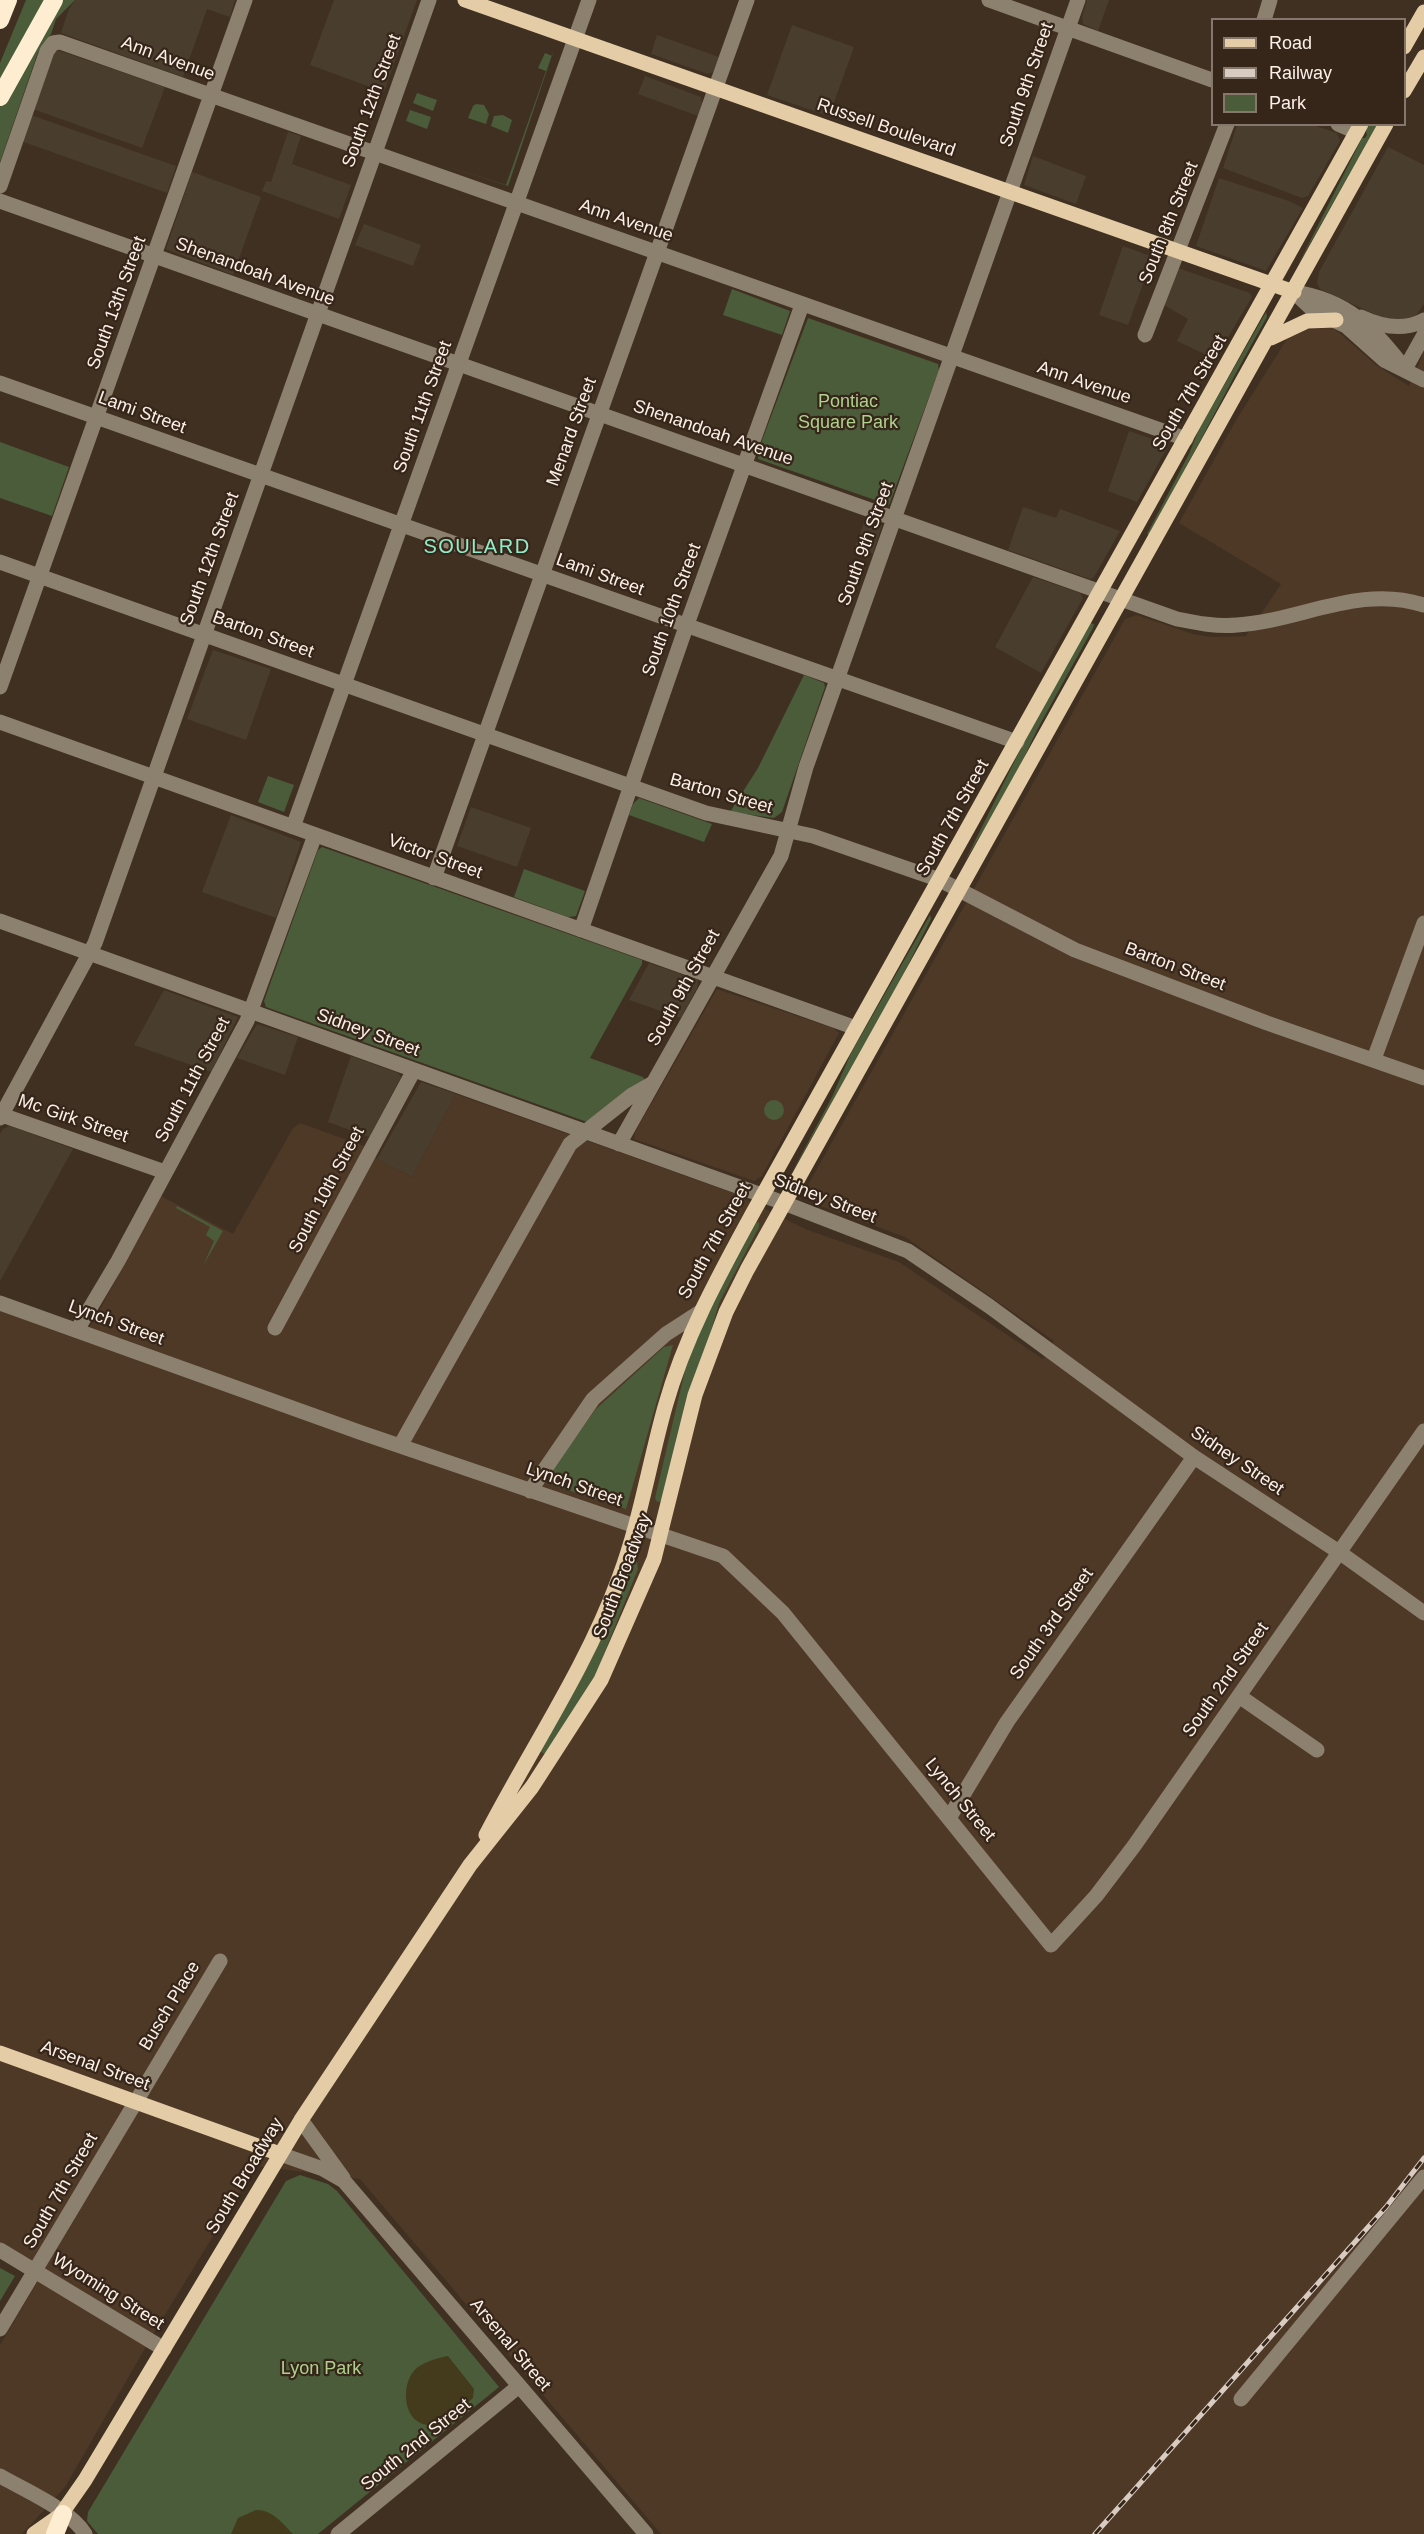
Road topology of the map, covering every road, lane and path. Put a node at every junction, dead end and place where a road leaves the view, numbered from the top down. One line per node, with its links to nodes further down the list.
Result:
1 (8, 0): 13 (highway)
2 (54, 0): 22 (highway)
3 (245, 0): 21 (street, South 13th Street)
4 (429, 0): 26 (street, South 12th Street)
5 (465, 0): 15 (main road, Russell Boulevard)
6 (589, 0): 15 (street, South 11th Street)
7 (747, 0): 20 (street, Menard Street)
8 (989, 0): 14 (street)
9 (1078, 0): 14 (street, South 9th Street)
10 (1270, 0): 12 (street)
11 (1424, 12): 16 (main road)
12 (1265, 18)
13 (0, 20)
14 (1068, 29): 18 (street); 28 (street, South 9th Street)
15 (575, 39): 20 (main road, Russell Boulevard); 30 (street, South 11th Street)
16 (1406, 44)
17 (1424, 57): 19 (main road)
18 (1211, 80)
19 (1406, 88)
20 (715, 89): 28 (main road, Russell Boulevard); 32 (street, Menard Street)
21 (212, 96): 26 (street, Ann Avenue); 27 (street, Ann Avenue); 33 (street, South 13th Street)
22 (0, 97)
23 (1226, 126): 31 (street, South 8th Street)
24 (1385, 126): 35 (main road)
25 (1359, 128): 34 (main road, South 7th Street)
26 (374, 153): 30 (street, Ann Avenue); 37 (street, South 12th Street)
27 (0, 186)
28 (1010, 192): 31 (main road, Russell Boulevard); 44 (street, South 9th Street)
29 (0, 201): 33 (street, Shenandoah Avenue)
30 (517, 203): 32 (street, Ann Avenue); 45 (street, South 11th Street)
31 (1178, 251): 34 (main road, Russell Boulevard); 41 (street, South 8th Street)
32 (657, 253): 36 (street, Ann Avenue); 49 (street, Menard Street)
33 (154, 256): 37 (street, Shenandoah Avenue); 50 (street, South 13th Street)
34 (1273, 285): 35 (main road, Russell Boulevard); 51 (main road, South 7th Street)
35 (1294, 292): 38 (street, Russell Boulevard); 40 (street, Russell Boulevard); 43 (main road)
36 (802, 305): 44 (street, Ann Avenue); 52 (street, South 10th Street)
37 (317, 314): 45 (street, Shenandoah Avenue); 53 (street, South 12th Street)
38 (1356, 315): 39 (street); 46 (street, Russell Boulevard)
39 (1424, 320)
40 (1336, 321): 43 (main road); 46 (street, Russell Boulevard)
41 (1145, 335)
42 (1424, 335): 46 (street)
43 (1268, 339): 60 (main road)
44 (953, 357): 51 (street, Ann Avenue); 54 (street, South 9th Street)
45 (459, 364): 49 (street, Shenandoah Avenue); 55 (street, South 11th Street)
46 (1405, 369): 47 (street, Russell Boulevard)
47 (1424, 380)
48 (0, 383): 50 (street, Lami Street)
49 (599, 414): 52 (street, Shenandoah Avenue); 57 (street, Menard Street)
50 (97, 417): 53 (street, Lami Street); 58 (street, South 13th Street)
51 (1186, 439): 59 (main road, South 7th Street)
52 (745, 466): 54 (street, Shenandoah Avenue); 62 (street, South 10th Street)
53 (260, 475): 55 (street, Lami Street); 63 (street, South 12th Street)
54 (896, 518): 59 (street, Shenandoah Avenue); 64 (street, South 9th Street)
55 (402, 525): 57 (street, Lami Street); 65 (street, South 11th Street)
56 (0, 562): 58 (street, Barton Street)
57 (542, 575): 62 (street, Lami Street); 68 (street, Menard Street)
58 (40, 576): 63 (street, Barton Street); 66 (street, South 13th Street)
59 (1100, 591): 60 (street, Shenandoah Avenue); 69 (main road, South 7th Street)
60 (1121, 599): 61 (street, Shenandoah Avenue); 77 (main road)
61 (1424, 605)
62 (686, 627): 64 (street, Lami Street); 71 (street, South 10th Street)
63 (203, 634): 65 (street, Barton Street); 70 (street, South 12th Street)
64 (838, 679): 69 (street, Lami Street); 73 (street, South 9th Street)
65 (345, 685): 68 (street, Barton Street); 72 (street, South 11th Street)
66 (0, 687)
67 (0, 723): 70 (street, Victor Street)
68 (485, 735): 71 (street, Barton Street); 75 (street, Menard Street)
69 (1017, 742): 76 (main road, South 7th Street)
70 (153, 777): 72 (street, Victor Street); 81 (street, South 12th Street)
71 (631, 786): 73 (street, Barton Street); 80 (street, South 10th Street)
72 (293, 827): 74 (street, Victor Street)
73 (787, 831): 76 (street, Barton Street); 82 (street, South 9th Street)
74 (315, 835): 75 (street, Victor Street); 83 (street, South 11th Street)
75 (434, 878): 80 (street, Victor Street)
76 (940, 880): 77 (street, Barton Street); 84 (main road, South 7th Street)
77 (959, 890): 85 (street, Barton Street); 94 (main road)
78 (0, 921): 81 (street, Sidney Street)
79 (1424, 924): 85 (street)
80 (581, 930): 82 (street, Victor Street)
81 (90, 953): 83 (street, Sidney Street); 89 (street, South 12th Street)
82 (713, 977): 84 (street, Victor Street); 88 (street, South 9th Street)
83 (251, 1011): 86 (street, Sidney Street); 92 (street, South 11th Street)
84 (856, 1028): 93 (main road, South 7th Street)
85 (1374, 1059): 87 (street, Barton Street)
86 (414, 1070): 90 (street, Sidney Street); 97 (street, South 10th Street)
87 (1424, 1078)
88 (654, 1083): 90 (street, South 9th Street); 91 (street, South 9th Street)
89 (1, 1116): 92 (street, Mc Girk Street)
90 (584, 1131): 91 (street, Sidney Street); 100 (street, South 9th Street)
91 (620, 1144): 93 (street, Sidney Street)
92 (165, 1172): 98 (street, South 11th Street)
93 (763, 1196): 94 (street, Sidney Street); 96 (main road, South 7th Street)
94 (784, 1203): 101 (street, Sidney Street); 104 (main road, South Broadway)
95 (0, 1303): 98 (street, Lynch Street)
96 (700, 1312): 102 (street, South 7th Street); 103 (main road, South Broadway)
97 (275, 1328)
98 (77, 1330): 100 (street, Lynch Street)
99 (1424, 1431): 105 (street, South 2nd Street)
100 (400, 1446): 102 (street, Lynch Street)
101 (1194, 1457): 105 (street, Sidney Street); 109 (street, South 3rd Street)
102 (530, 1491): 103 (street, Lynch Street)
103 (636, 1527): 104 (street, Lynch Street); 110 (main road, South Broadway)
104 (661, 1536): 109 (street, Lynch Street); 110 (main road, South Broadway)
105 (1339, 1552): 106 (street, Sidney Street); 107 (street, South 2nd Street)
106 (1424, 1613)
107 (1239, 1696): 108 (street); 111 (street, South 2nd Street)
108 (1317, 1750)
109 (949, 1818): 111 (street, Lynch Street)
110 (471, 1865): 115 (main road, South Broadway)
111 (1051, 1945)
112 (220, 1961): 114 (street, Busch Place)
113 (0, 2053): 114 (main road, Arsenal Street)
114 (135, 2101): 116 (main road, Arsenal Street); 120 (street, South 7th Street)
115 (301, 2120): 116 (main road, South Broadway); 118 (street, Arsenal Street)
116 (280, 2154): 118 (street, Arsenal Street); 122 (main road, South Broadway)
117 (1424, 2176): 124 (street)
118 (344, 2181): 123 (street, Arsenal Street)
119 (0, 2250): 120 (street, Wyoming Street)
120 (37, 2271): 121 (street, South 7th Street); 122 (street, Wyoming Street)
121 (0, 2329)
122 (164, 2349): 126 (main road, South Broadway)
123 (519, 2386): 131 (street, South 2nd Street); 132 (street, Arsenal Street)
124 (1241, 2399)
125 (0, 2476): 126 (street)
126 (63, 2514): 127 (main road, South Broadway); 128 (main road, South Broadway); 129 (highway); 130 (street)
127 (34, 2534)
128 (47, 2534)
129 (55, 2534)
130 (85, 2534)
131 (338, 2534)
132 (646, 2534)

